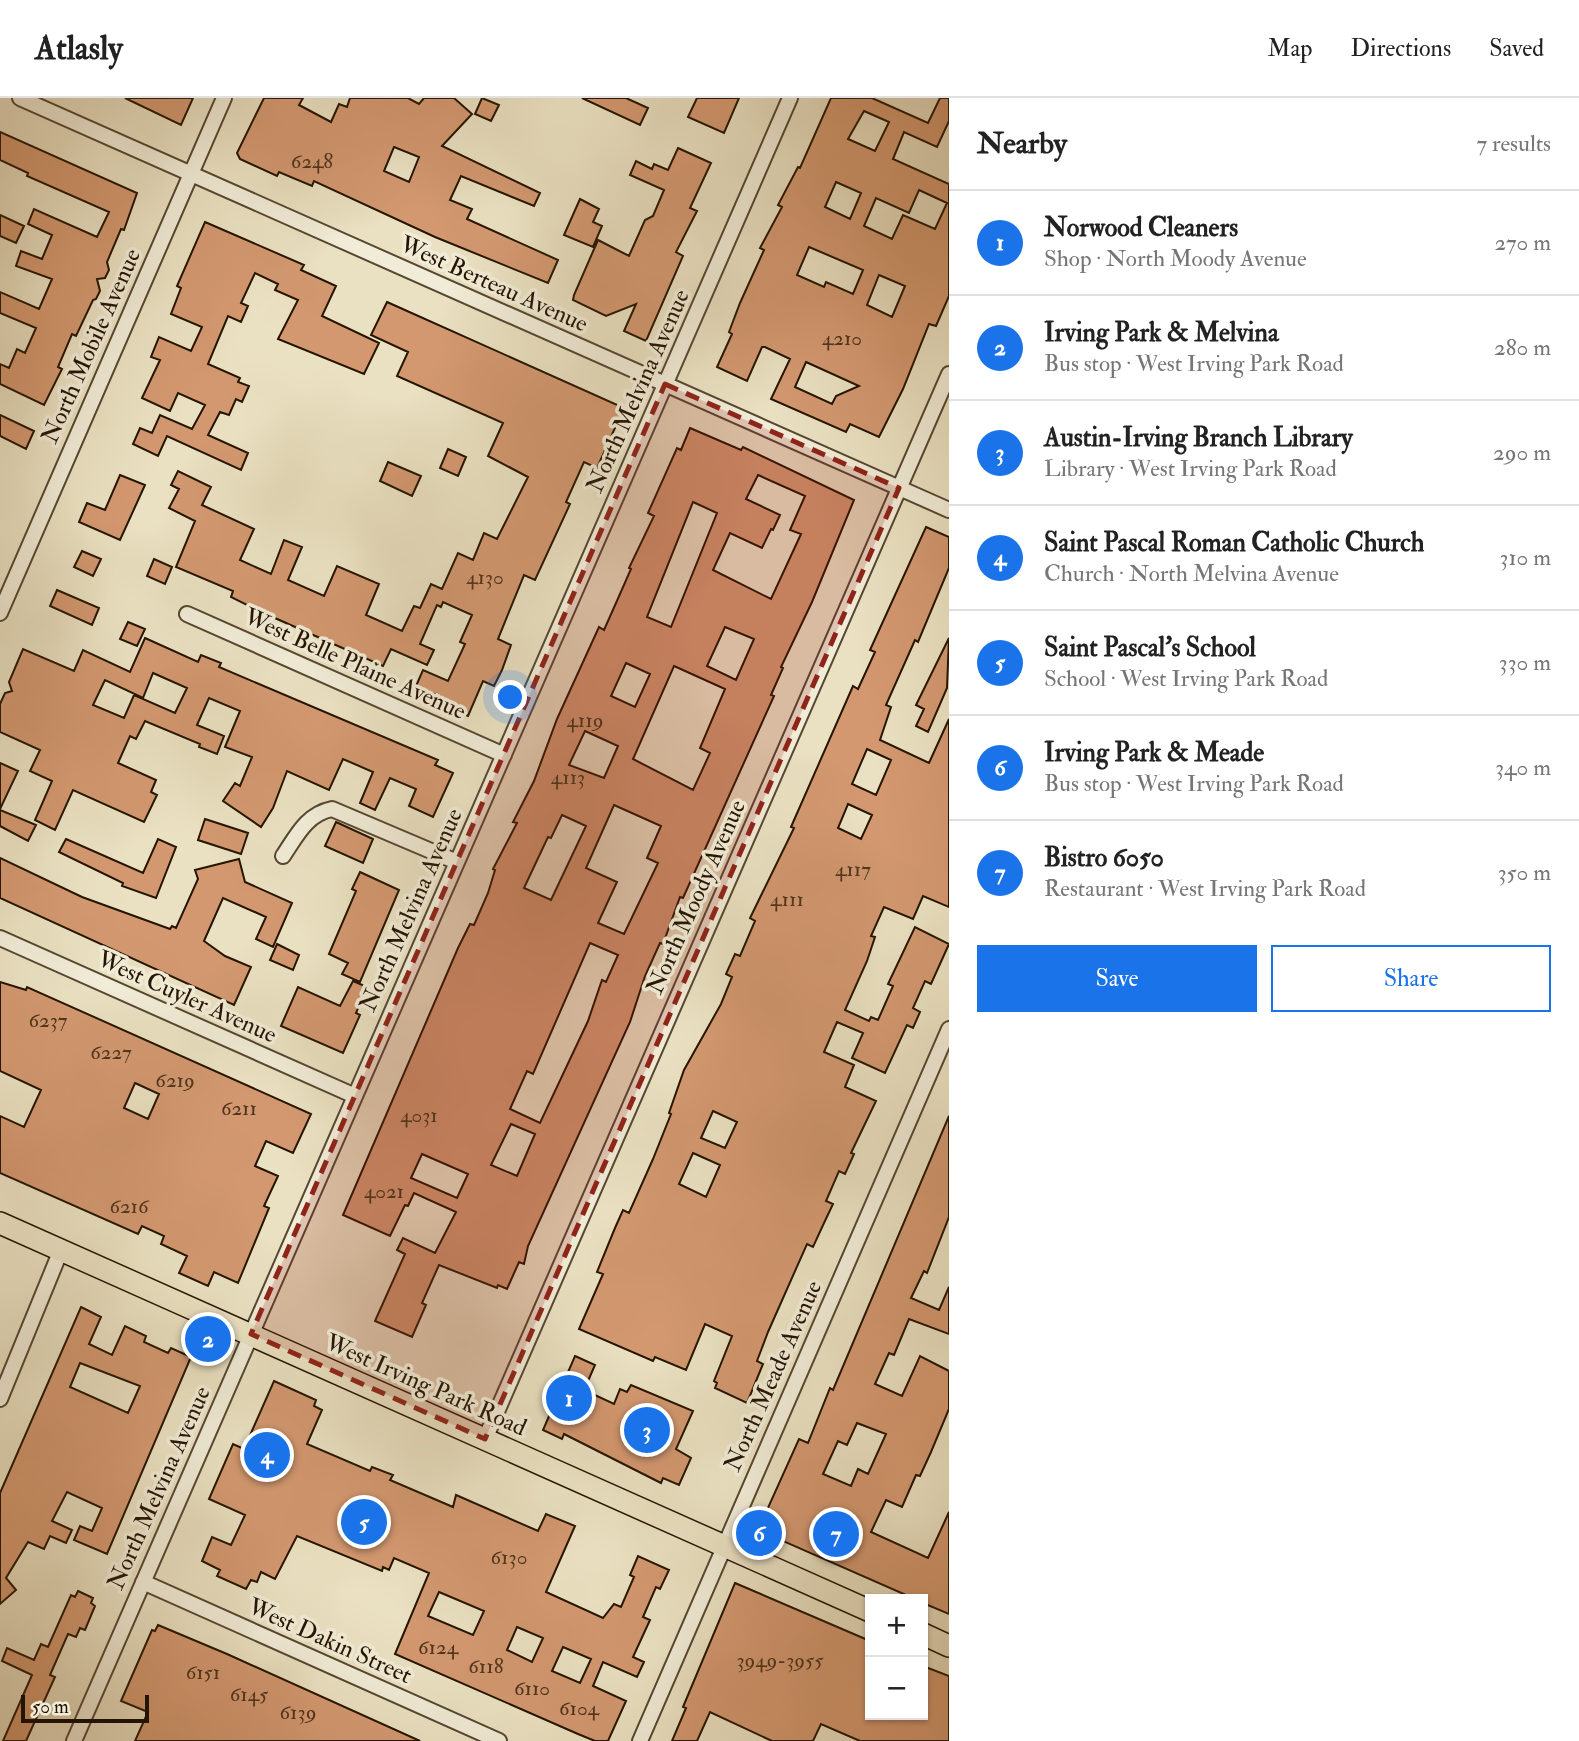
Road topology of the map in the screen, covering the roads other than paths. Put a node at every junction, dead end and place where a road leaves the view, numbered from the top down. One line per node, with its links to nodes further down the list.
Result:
1 (20, 98): 4 (street, West Berteau Avenue)
2 (225, 98): 4 (street, North Mobile Avenue)
3 (790, 98): 6 (street, North Melvina Avenue)
4 (191, 174): 6 (street, West Berteau Avenue); 9 (street, North Mobile Avenue)
5 (949, 374): 7 (street, North Moody Avenue)
6 (665, 384): 7 (street, West Berteau Avenue); 11 (street, North Melvina Avenue)
7 (899, 488): 8 (street, West Berteau Avenue); 21 (street, North Moody Avenue)
8 (949, 510)
9 (0, 613)
10 (187, 614): 11 (street, West Belle Plaine Avenue)
11 (504, 755): 13 (street, North Melvina Avenue)
12 (284, 856): 13 (street)
13 (457, 862): 16 (street, North Melvina Avenue)
14 (0, 938): 16 (street, West Cuyler Avenue)
15 (949, 1029): 22 (street, North Meade Avenue)
16 (355, 1096): 19 (street, North Melvina Avenue)
17 (0, 1223): 18 (main road, West Irving Park Road)
18 (61, 1250): 19 (main road, West Irving Park Road); 20 (street)
19 (251, 1334): 21 (main road, West Irving Park Road); 23 (street, North Melvina Avenue)
20 (0, 1399)
21 (485, 1439): 22 (main road, West Irving Park Road)
22 (724, 1546): 24 (main road, West Irving Park Road); 29 (street, North Meade Avenue)
23 (143, 1582): 27 (street, North Melvina Avenue); 28 (street, West Dakin Street)
24 (865, 1609)
25 (928, 1636): 26 (main road)
26 (949, 1646)
27 (74, 1741)
28 (499, 1741)
29 (640, 1741)

